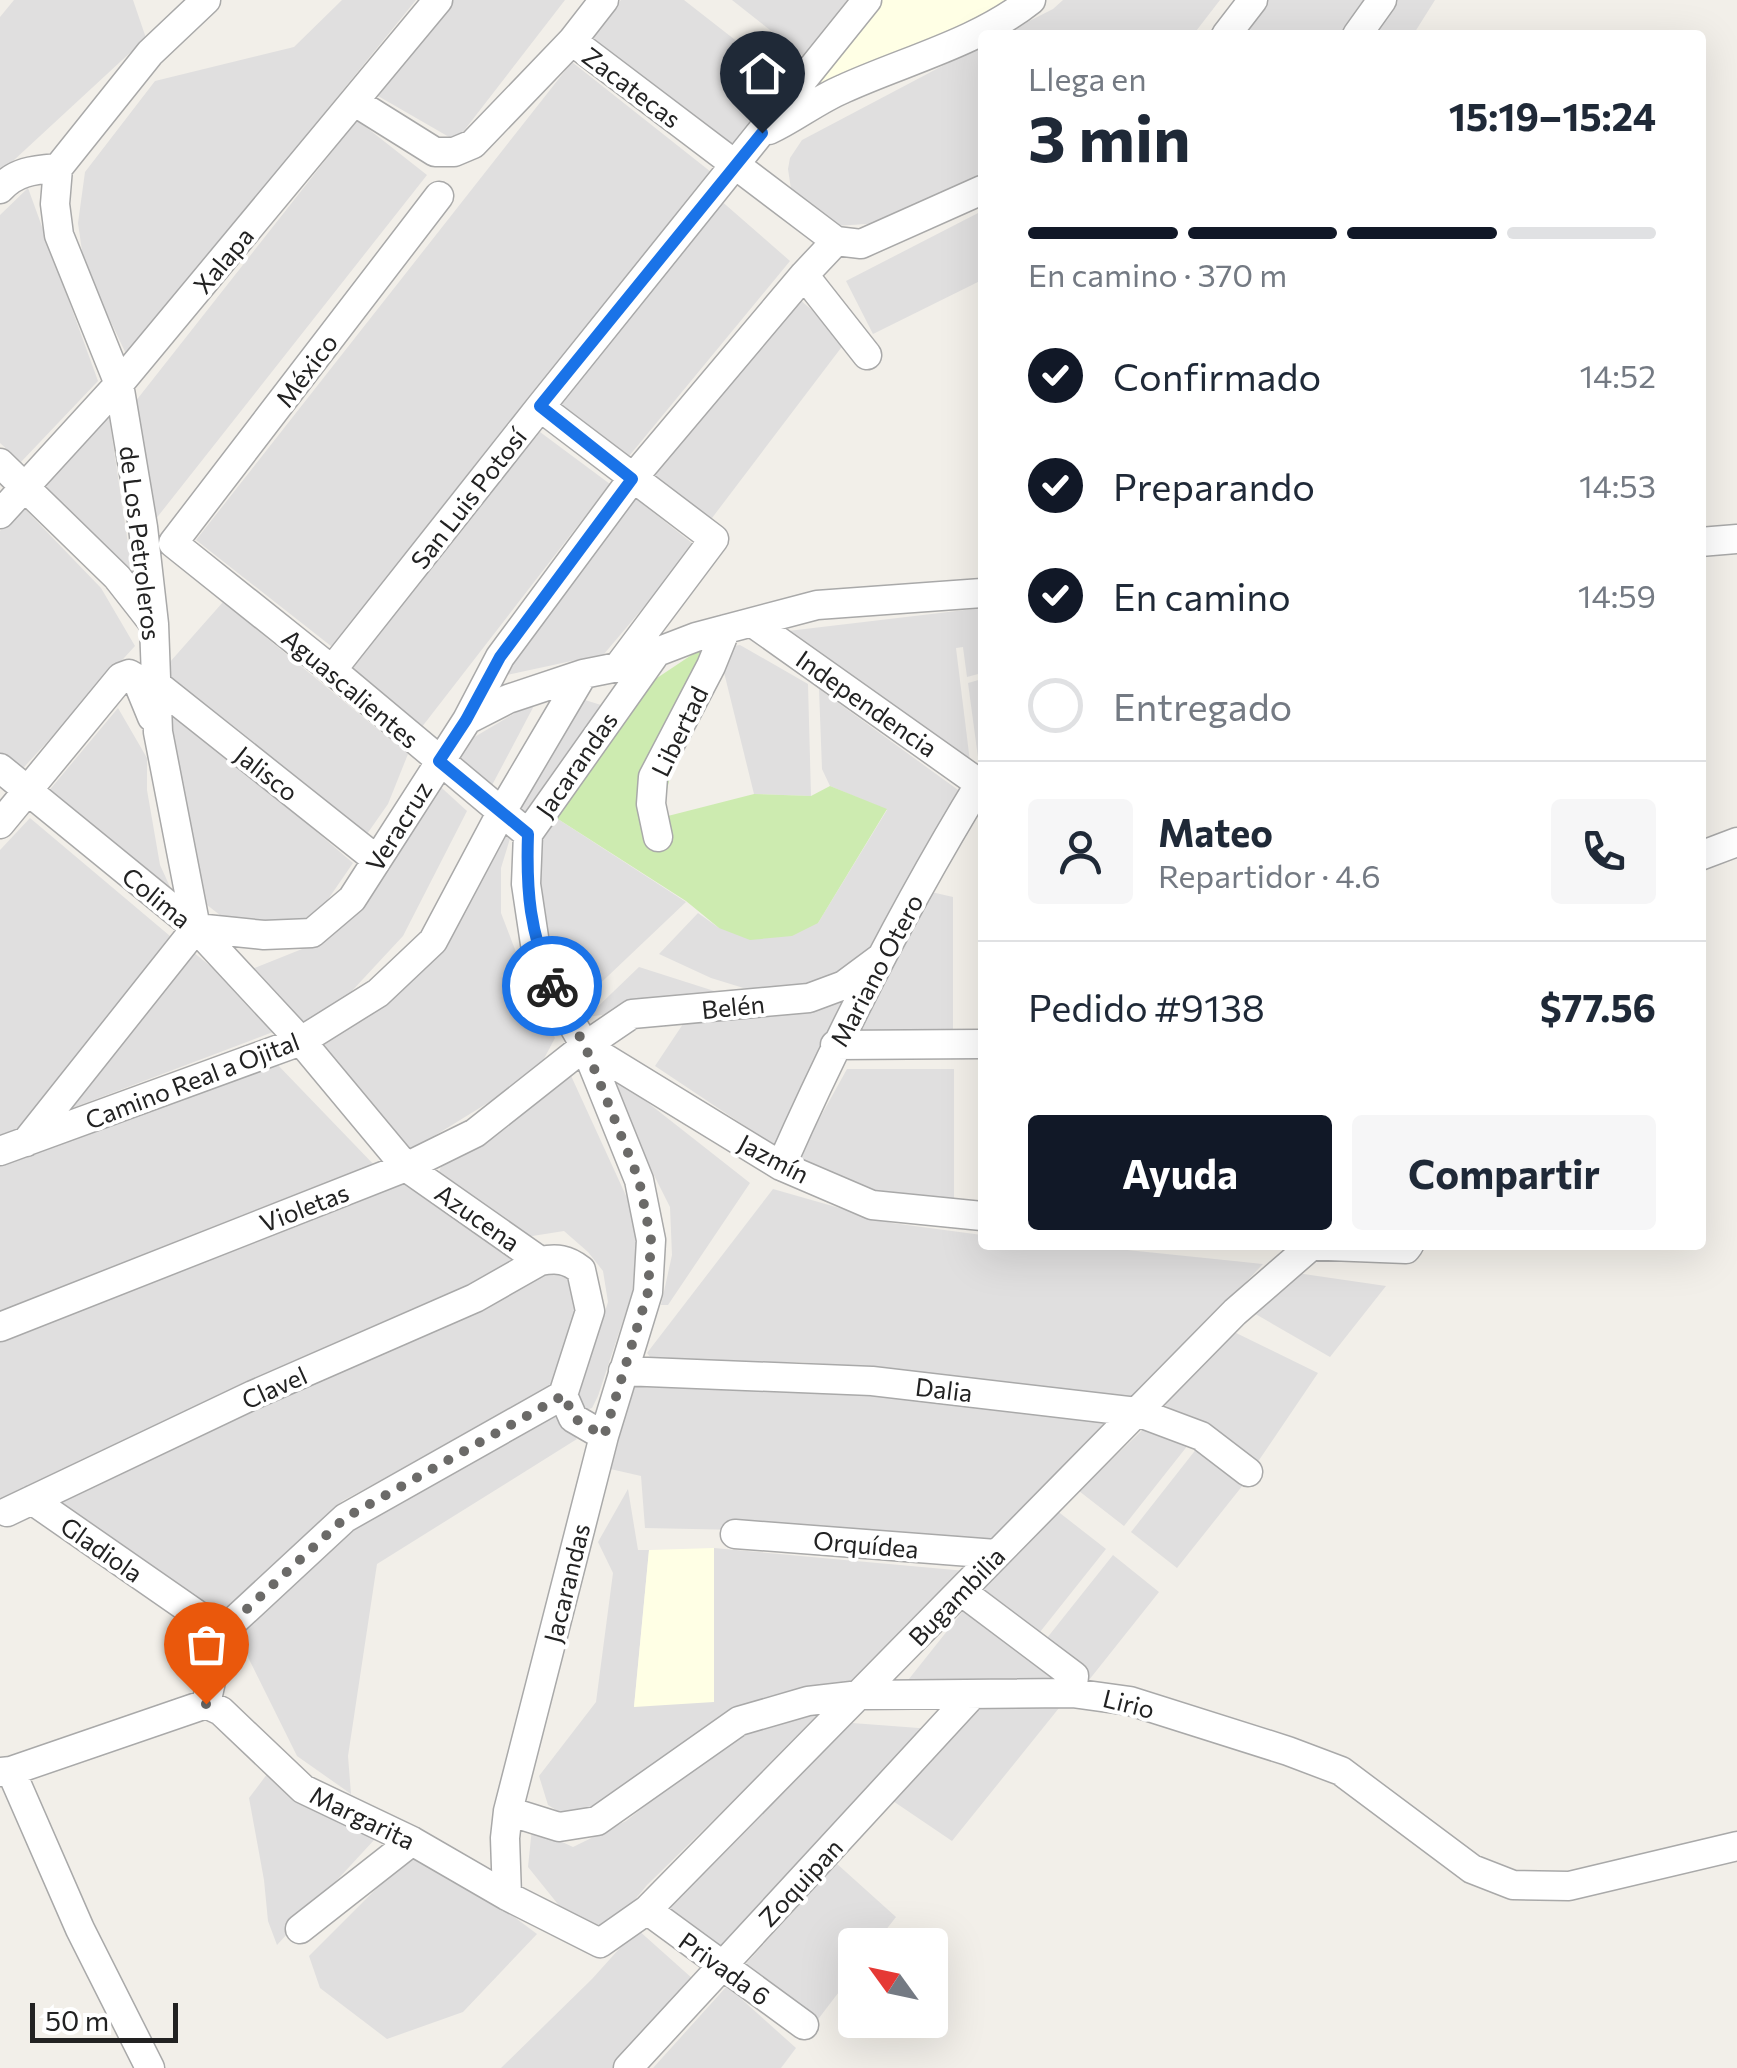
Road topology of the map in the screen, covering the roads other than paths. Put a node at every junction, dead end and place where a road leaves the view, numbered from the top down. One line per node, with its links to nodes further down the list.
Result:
1 (206, 0): 14 (street)
2 (438, 0): 11 (street, Xalapa)
3 (604, 0): 10 (street)
4 (868, 0): 12 (street, San Luis Potosí)
5 (1031, 0): 12 (street)
6 (1252, 0): 8 (street)
7 (1382, 0): 9 (street)
8 (1230, 30)
9 (1361, 30)
10 (572, 41): 11 (street); 13 (street, Zacatecas)
11 (355, 102): 21 (street, Xalapa)
12 (762, 133): 13 (street, San Luis Potosí)
13 (735, 164): 18 (street, Zacatecas); 22 (street, San Luis Potosí)
14 (58, 168): 15 (street); 21 (street, de Los Petroleros)
15 (0, 189)
16 (978, 192): 18 (street)
17 (439, 196): 29 (street, México)
18 (836, 241): 19 (street, Veracruz)
19 (804, 275): 20 (street); 24 (street, Veracruz)
20 (868, 354)
21 (119, 384): 25 (street, Xalapa); 31 (street, de Los Petroleros)
22 (540, 406): 24 (street); 35 (street, San Luis Potosí)
23 (0, 463): 25 (street)
24 (632, 479): 34 (street); 38 (street, Veracruz)
25 (24, 486): 26 (street, Xalapa); 31 (street)
26 (0, 514)
27 (1737, 538): 28 (street)
28 (1706, 541)
29 (173, 543): 35 (street, Aguascalientes)
30 (978, 593): 32 (street)
31 (154, 624): 37 (street, de Los Petroleros)
32 (739, 626): 33 (street); 43 (street, Independencia); 47 (street, Libertad)
33 (656, 654): 34 (street); 46 (street, Jacarandas)
34 (618, 666): 36 (street)
35 (332, 670): 40 (street, Aguascalientes)
36 (583, 674): 38 (street); 44 (street, Camino Real a Ojital)
37 (157, 686): 39 (street, de Los Petroleros); 50 (street, Jalisco)
38 (466, 720): 40 (street, Veracruz)
39 (158, 732): 42 (street); 51 (street, de Los Petroleros)
40 (439, 761): 44 (street, Aguascalientes); 50 (street, Veracruz)
41 (0, 768): 42 (street, Colima)
42 (28, 792): 45 (street); 51 (street, Colima)
43 (978, 794): 52 (street, Mariano Otero)
44 (501, 813): 46 (street, Aguascalientes); 53 (street, Camino Real a Ojital)
45 (0, 824)
46 (528, 834): 56 (street, Jacarandas)
47 (658, 838)
48 (1737, 842): 49 (street)
49 (1706, 854)
50 (377, 860): 51 (street, Veracruz)
51 (196, 928): 53 (street, Colima); 57 (street)
52 (879, 959): 55 (street, Mariano Otero); 56 (street, Belén)
53 (300, 1041): 57 (street, Camino Real a Ojital); 59 (street, Azucena)
54 (978, 1044): 55 (street)
55 (835, 1045): 58 (street, Mariano Otero)
56 (585, 1046): 58 (street, Jazmín); 59 (street, Violetas); 64 (street, Jacarandas)
57 (13, 1147)
58 (781, 1166): 60 (street, Jazmín)
59 (406, 1167): 62 (street, Azucena); 63 (street, Violetas)
60 (978, 1216)
61 (1306, 1250): 66 (street, Bugambilia)
62 (540, 1261): 65 (street, Azucena); 69 (street, Clavel)
63 (0, 1327)
64 (623, 1371): 66 (street, Dalia); 67 (street, Jacarandas)
65 (564, 1395): 67 (street); 73 (street)
66 (1137, 1412): 68 (street, Dalia); 71 (street, Bugambilia)
67 (604, 1436): 79 (street, Jacarandas)
68 (1248, 1472)
69 (20, 1506): 73 (street, Gladiola)
70 (735, 1534): 71 (street, Orquídea)
71 (996, 1554): 72 (street, Bugambilia)
72 (961, 1590): 74 (street); 75 (street, Bugambilia)
73 (222, 1632): 77 (street)
74 (1072, 1692): 76 (street, Lirio); 81 (street, Lirio)
75 (860, 1695): 76 (street, Lirio); 79 (street, Lirio); 83 (street, Bugambilia)
76 (972, 1696): 86 (street, Zoquipan)
77 (206, 1704): 78 (street); 80 (street, Margarita)
78 (5, 1772): 89 (street)
79 (508, 1810): 82 (street, Jacarandas)
80 (412, 1841): 82 (street, Margarita); 84 (street)
81 (1737, 1846)
82 (507, 1896): 85 (street, Margarita)
83 (647, 1910): 85 (street, Bugambilia); 86 (street, Privada 6)
84 (300, 1929)
85 (600, 1943)
86 (722, 1967): 87 (street, Privada 6); 88 (street, Zoquipan)
87 (804, 2024)
88 (632, 2067)
89 (150, 2068)

